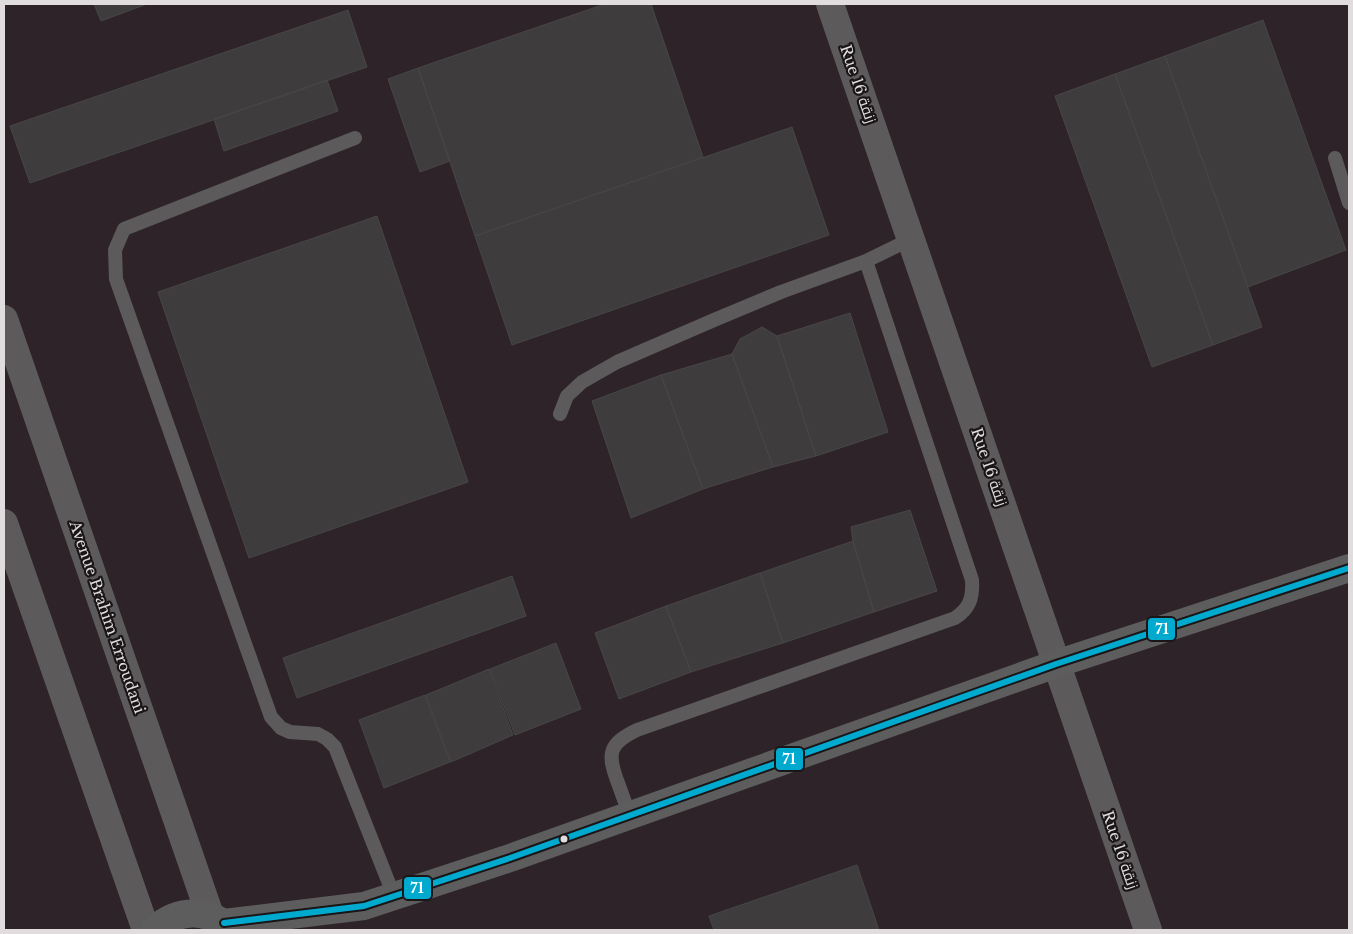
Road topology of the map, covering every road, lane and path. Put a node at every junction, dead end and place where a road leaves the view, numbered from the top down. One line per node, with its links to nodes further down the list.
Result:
1 (830, 4): 5 (street, Rue 16 زنقة)
2 (355, 138): 13 (lane)
3 (1335, 158): 4 (lane)
4 (1349, 203)
5 (911, 239): 6 (lane); 11 (street, Rue 16 زنقة)
6 (866, 261): 8 (lane); 12 (lane)
7 (4, 318): 15 (street, Avenue Brahim Erroudani)
8 (560, 414)
9 (4, 523): 16 (street)
10 (1349, 568): 11 (main road)
11 (1056, 664): 12 (main road); 19 (street, Rue 16 زنقة)
12 (630, 816): 13 (main road)
13 (394, 896): 14 (main road)
14 (364, 906): 15 (main road); 18 (main road)
15 (222, 923): 17 (main road)
16 (146, 930)
17 (154, 930)
18 (324, 930)
19 (1148, 930)

